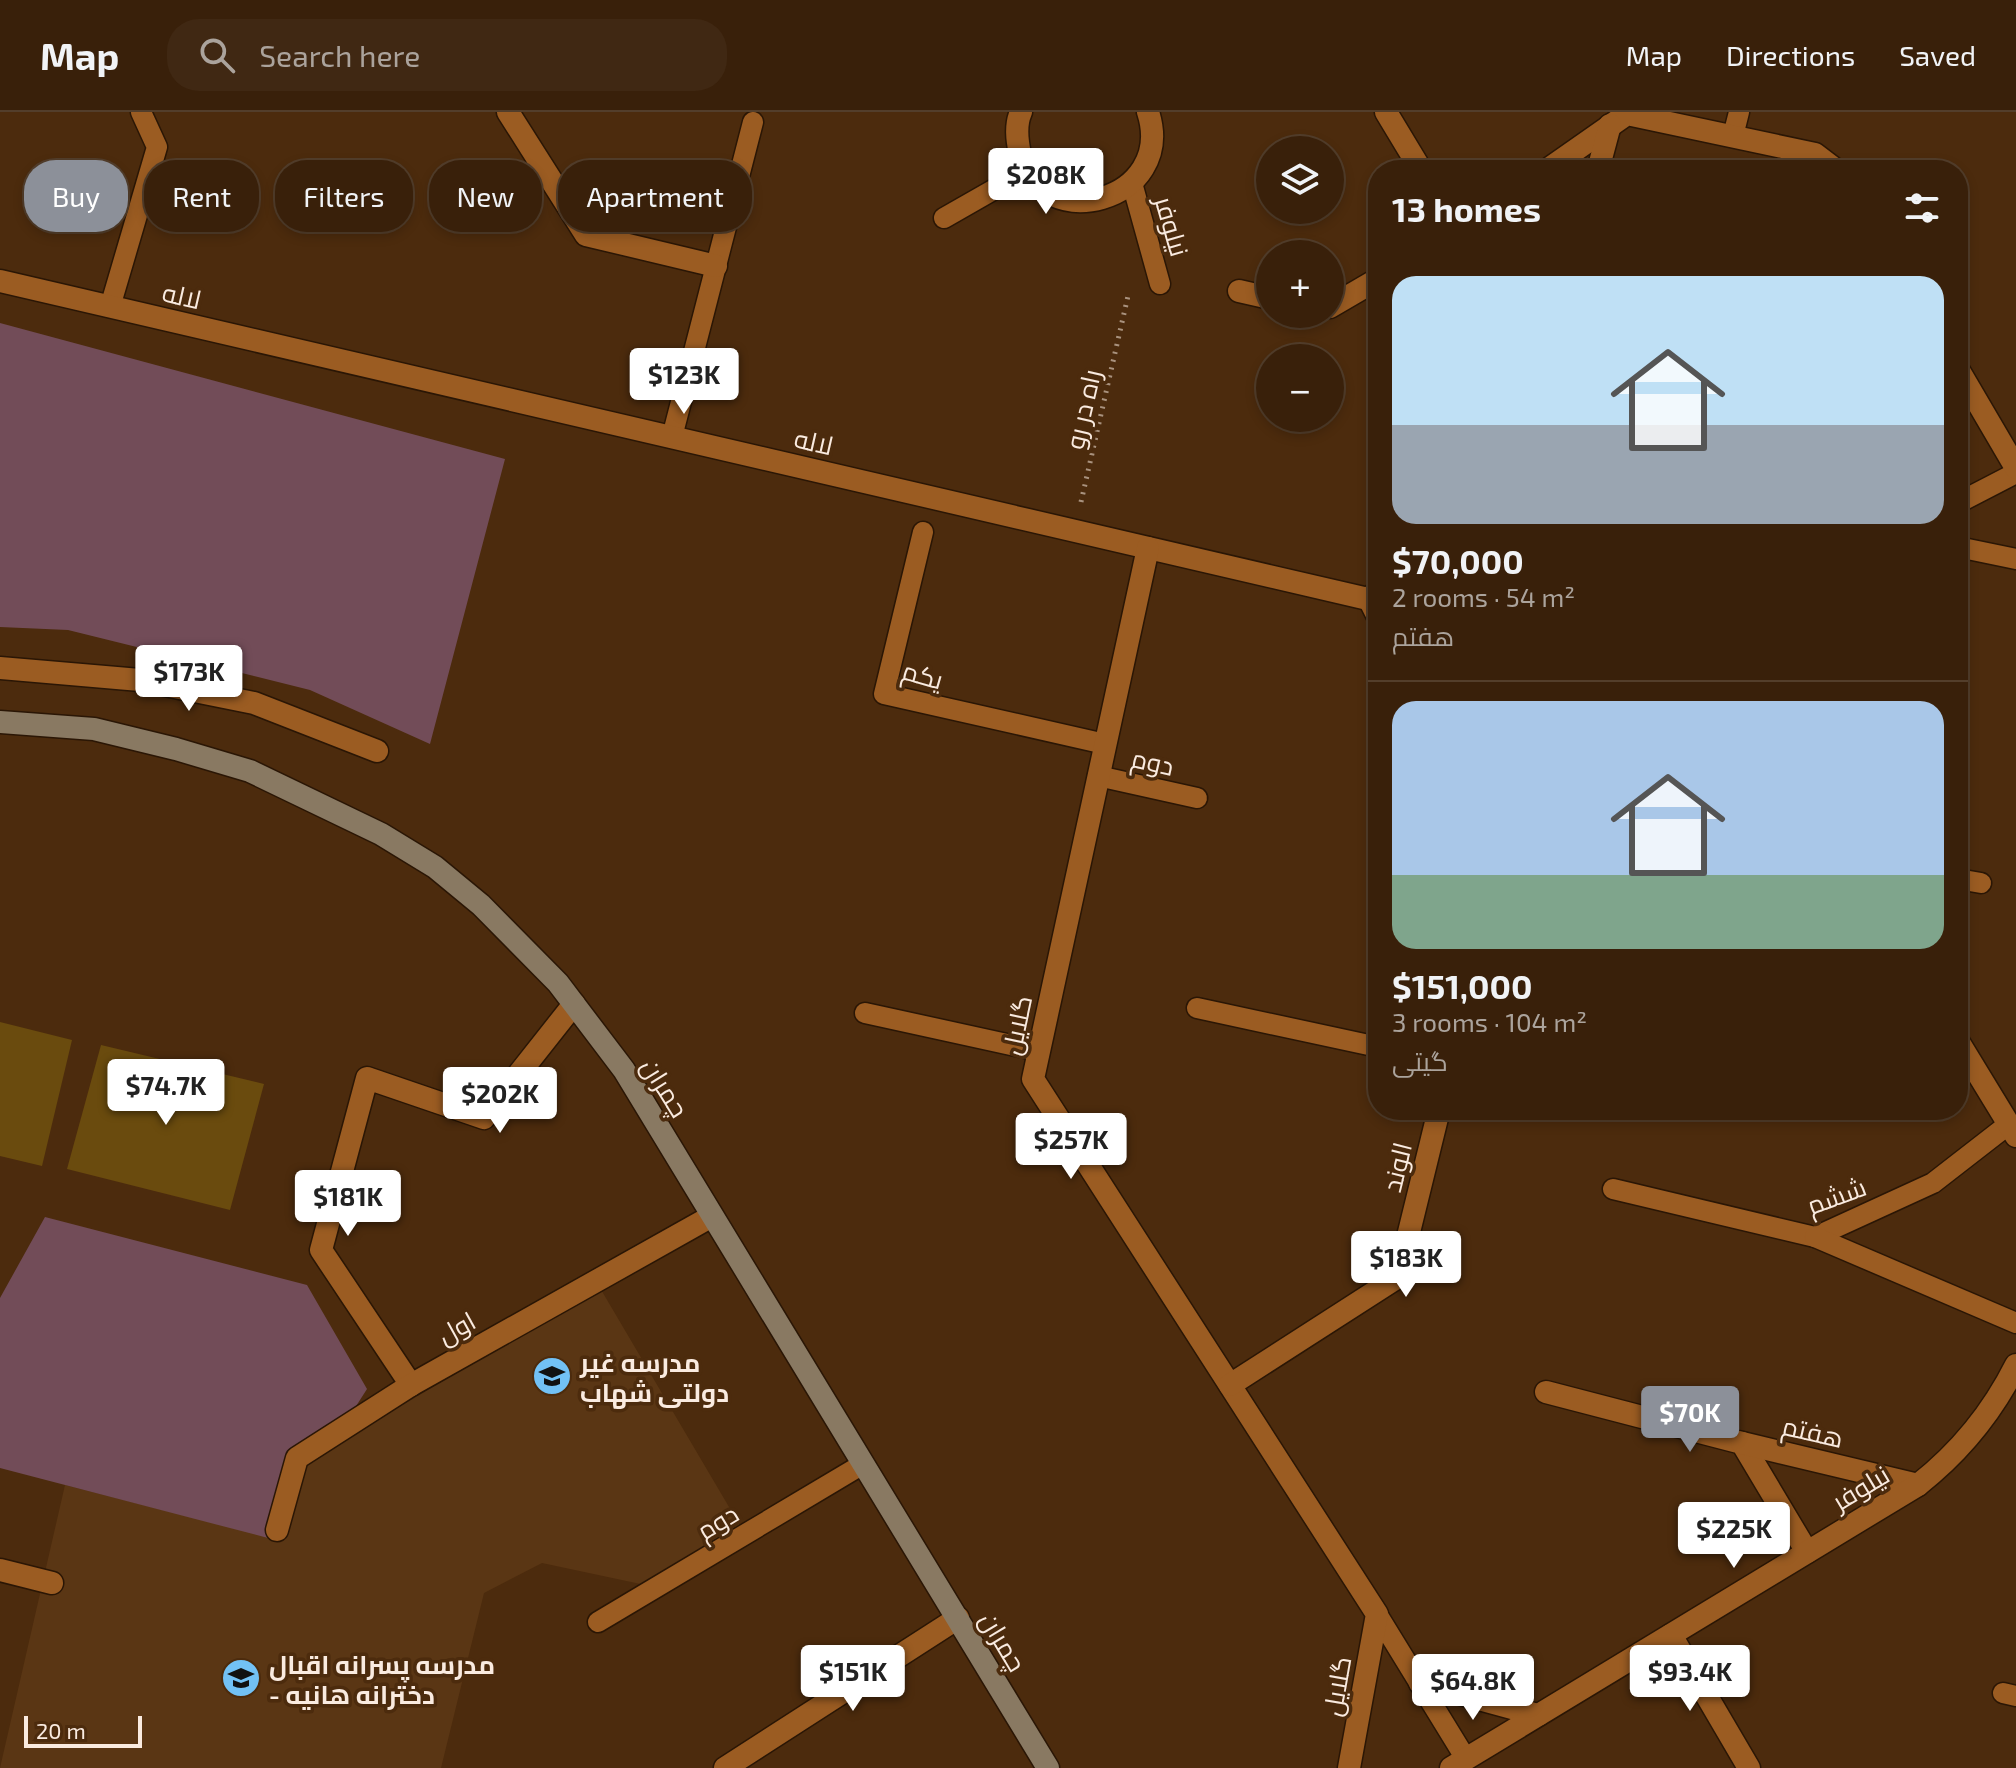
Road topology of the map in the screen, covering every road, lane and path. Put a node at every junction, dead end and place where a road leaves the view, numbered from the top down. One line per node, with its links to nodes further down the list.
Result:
1 (141, 112): 25 (lane)
2 (508, 112): 17 (street)
3 (1021, 112): 14 (street)
4 (1148, 112): 15 (street)
5 (1386, 112): 10 (street)
6 (1739, 112): 9 (lane)
7 (1607, 118): 9 (street); 11 (street); 12 (street)
8 (753, 122): 17 (lane)
9 (1733, 136): 13 (street)
10 (1415, 160)
11 (1559, 160)
12 (1600, 160)
13 (1823, 160)
14 (1028, 170): 15 (street); 16 (lane)
15 (1132, 183): 19 (lane, نیلوفر)
16 (944, 218)
17 (716, 266): 27 (lane)
18 (0, 281): 25 (street, لاله)
19 (1160, 284)
20 (1368, 285): 24 (street)
21 (1239, 291): 22 (street)
22 (1256, 295)
23 (1128, 296): 30 (path, راه در رو)
24 (1344, 299)
25 (110, 307): 27 (street, لاله)
26 (1968, 386): 28 (street)
27 (672, 437): 30 (street, لاله)
28 (2016, 470): 29 (lane)
29 (1968, 497)
30 (1075, 530): 32 (street, لاله)
31 (923, 532): 38 (lane, یکم)
32 (1148, 548): 35 (street, لاله); 38 (street, گلایل)
33 (1968, 549): 34 (lane)
34 (2016, 559)
35 (1368, 601)
36 (0, 668): 39 (street)
37 (0, 722): 44 (main road, چمران)
38 (1105, 744): 40 (street, گلایل)
39 (377, 751)
40 (1098, 776): 41 (lane, دوم); 48 (street, گلایل)
41 (1197, 798)
42 (1968, 881): 43 (lane)
43 (1981, 883)
44 (574, 1004): 53 (main road, چمران); 57 (street)
45 (1197, 1008): 47 (lane)
46 (865, 1013): 48 (lane)
47 (1368, 1045)
48 (1039, 1051): 58 (street, گلایل)
49 (1968, 1057): 51 (street)
50 (1437, 1120): 58 (street, الوند)
51 (2013, 1130): 54 (lane, ششم)
52 (1613, 1189): 54 (lane, ششم)
53 (712, 1216): 57 (street, اول); 61 (main road, چمران)
54 (1815, 1237): 55 (lane)
55 (2016, 1323)
56 (2016, 1365): 62 (street, نیلوفر)
57 (411, 1385): 63 (street, اول)
58 (1230, 1385): 67 (street, گلایل)
59 (1546, 1392): 60 (street, هفتم)
60 (1742, 1443): 62 (street, هفتم); 64 (street, هفتم)
61 (863, 1464): 68 (main road, چمران); 69 (lane, دوم)
62 (1918, 1485): 64 (street, نیلوفر)
63 (277, 1530)
64 (1807, 1552): 70 (street, نیلوفر)
65 (0, 1570): 66 (street)
66 (52, 1583)
67 (1377, 1614): 71 (lane, گلایل); 76 (street, گلایل)
68 (958, 1618): 74 (street); 75 (main road, چمران)
69 (598, 1622)
70 (1671, 1635): 72 (street, نیلوفر); 77 (street)
71 (1420, 1683): 72 (street); 73 (lane, گلایل)
72 (1538, 1715): 73 (street, نیلوفر)
73 (1460, 1764)
74 (725, 1768)
75 (1048, 1768)
76 (1349, 1768)
77 (1749, 1768)

